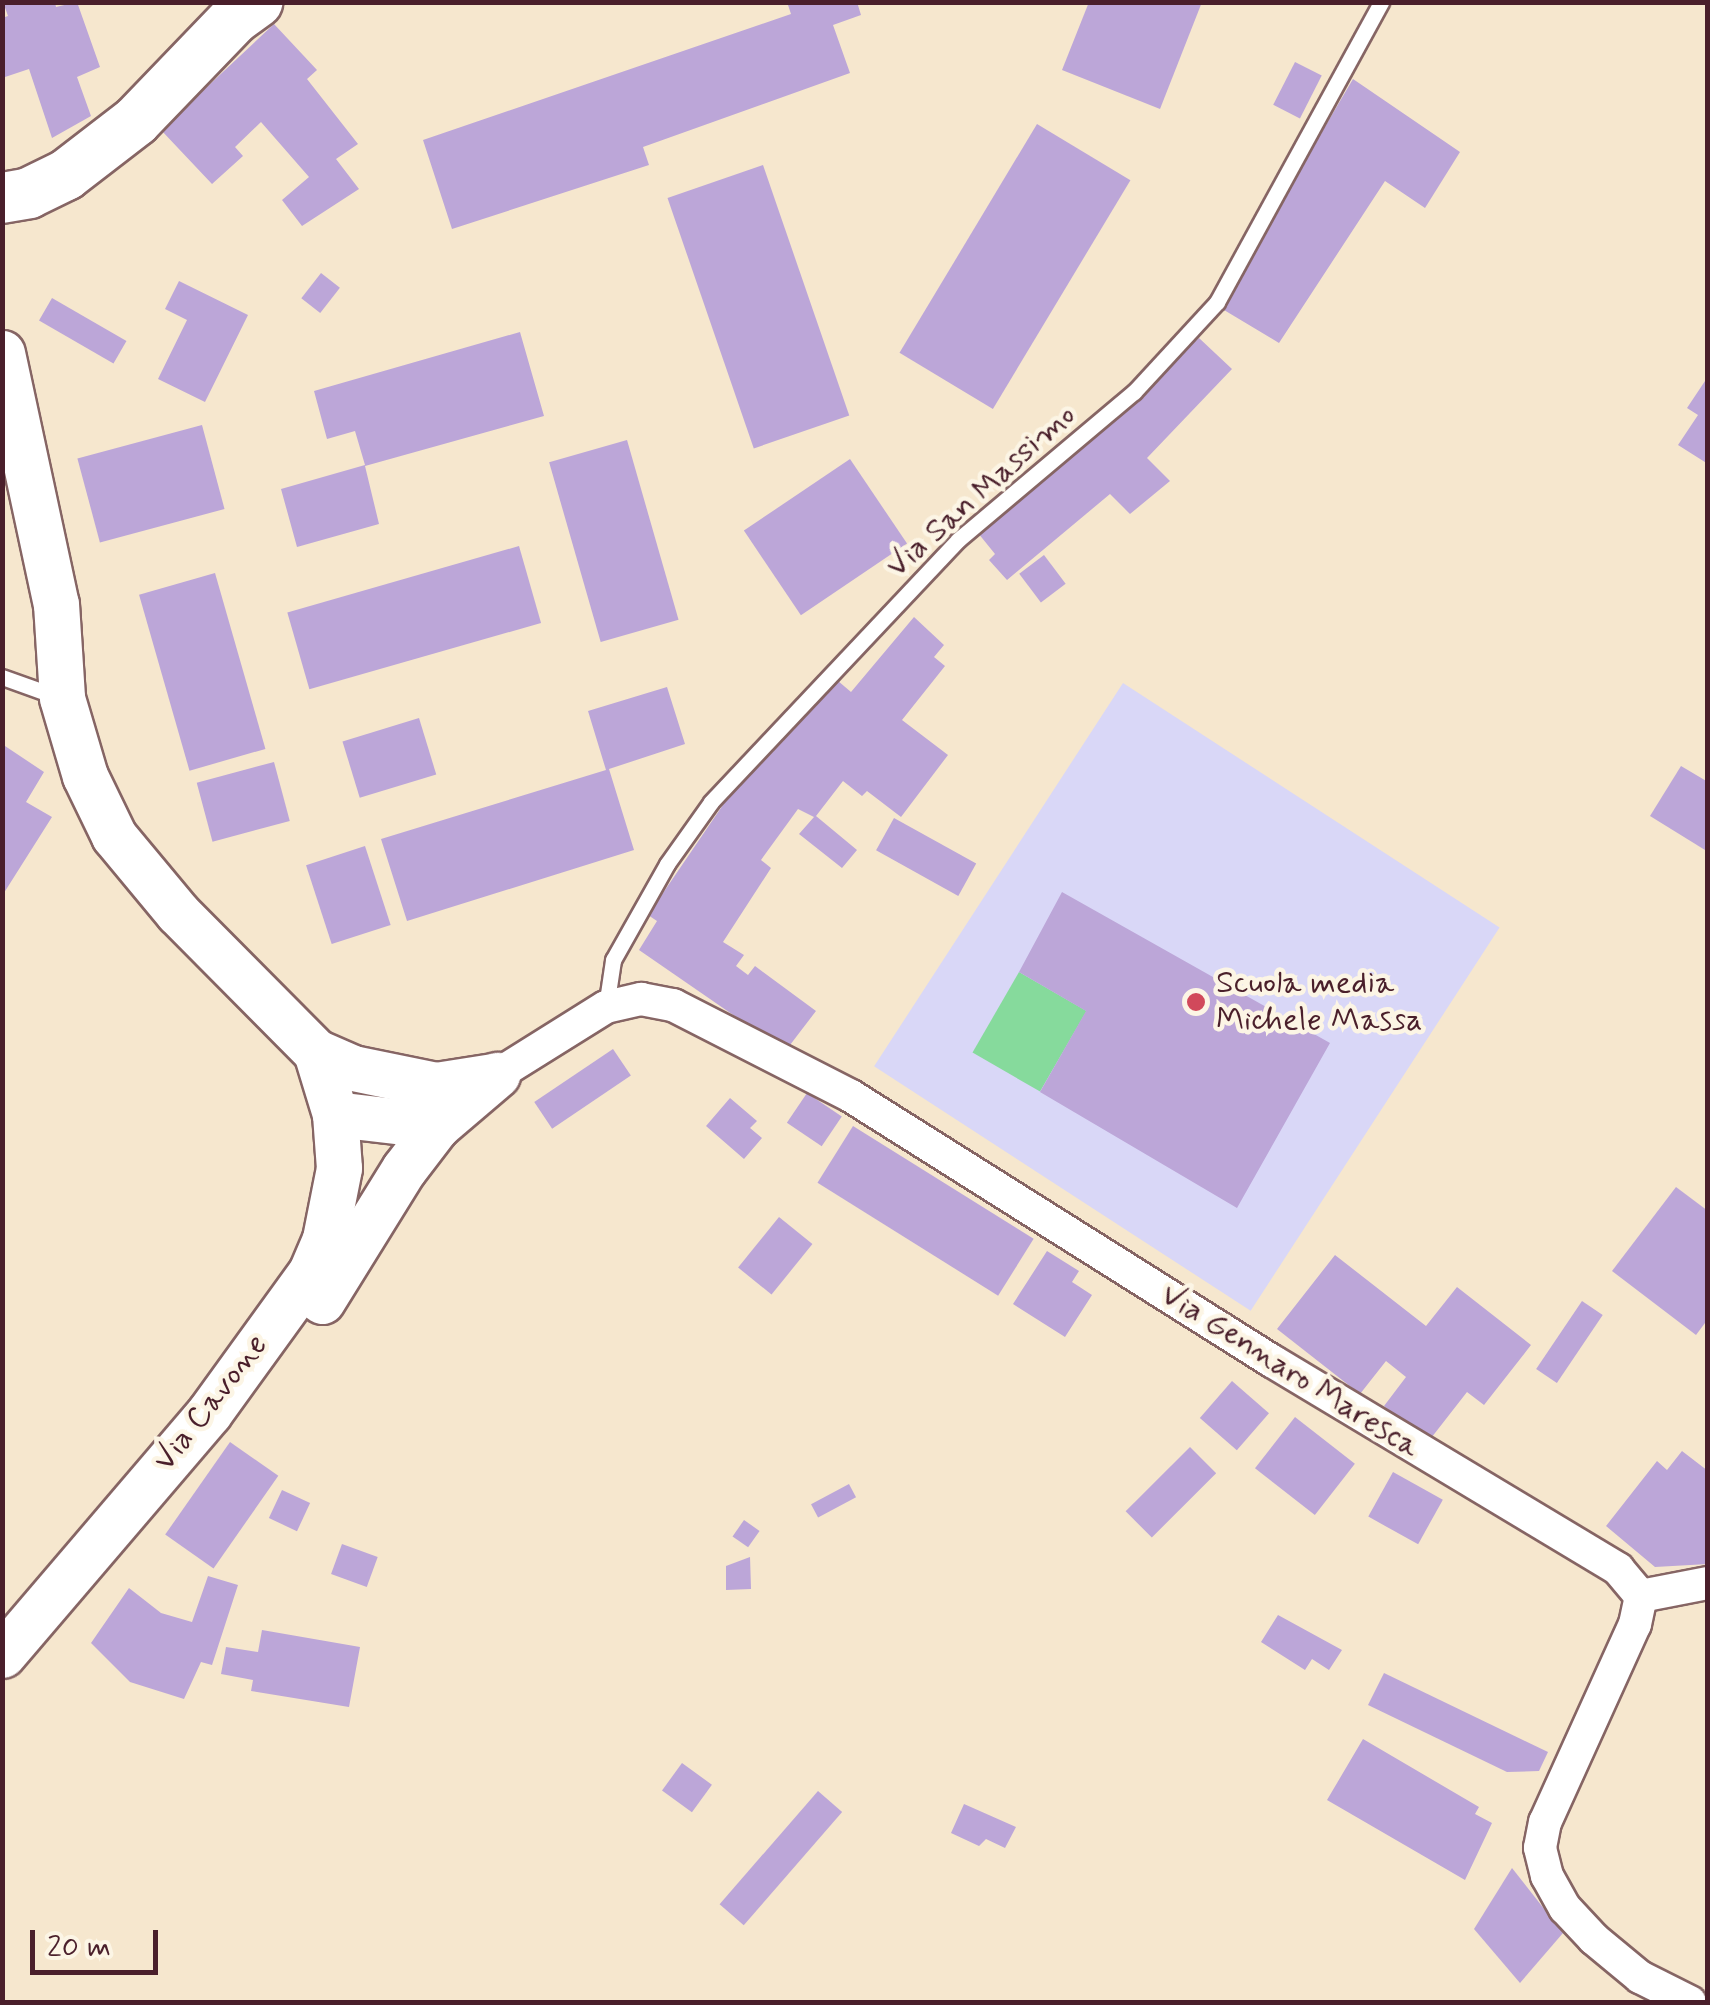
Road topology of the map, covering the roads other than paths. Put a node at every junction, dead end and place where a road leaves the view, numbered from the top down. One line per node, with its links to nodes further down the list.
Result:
1 (1381, 2): 7 (lane, Via San Massimo)
2 (240, 8): 3 (main road)
3 (2, 198)
4 (2, 353): 6 (main road)
5 (2, 677): 6 (lane)
6 (62, 698): 8 (main road)
7 (606, 1007): 9 (street, Via Gennaro Maresca); 14 (street, Via Gennaro Maresca)
8 (316, 1052): 9 (main road); 10 (main road)
9 (497, 1075): 11 (main road)
10 (335, 1114): 11 (main road); 12 (main road, Via Cavone)
11 (437, 1126): 12 (main road)
12 (209, 1413): 15 (main road, Via Cavone)
13 (1708, 1582): 14 (street)
14 (1640, 1596): 16 (street)
15 (2, 1655)
16 (1690, 2002)

